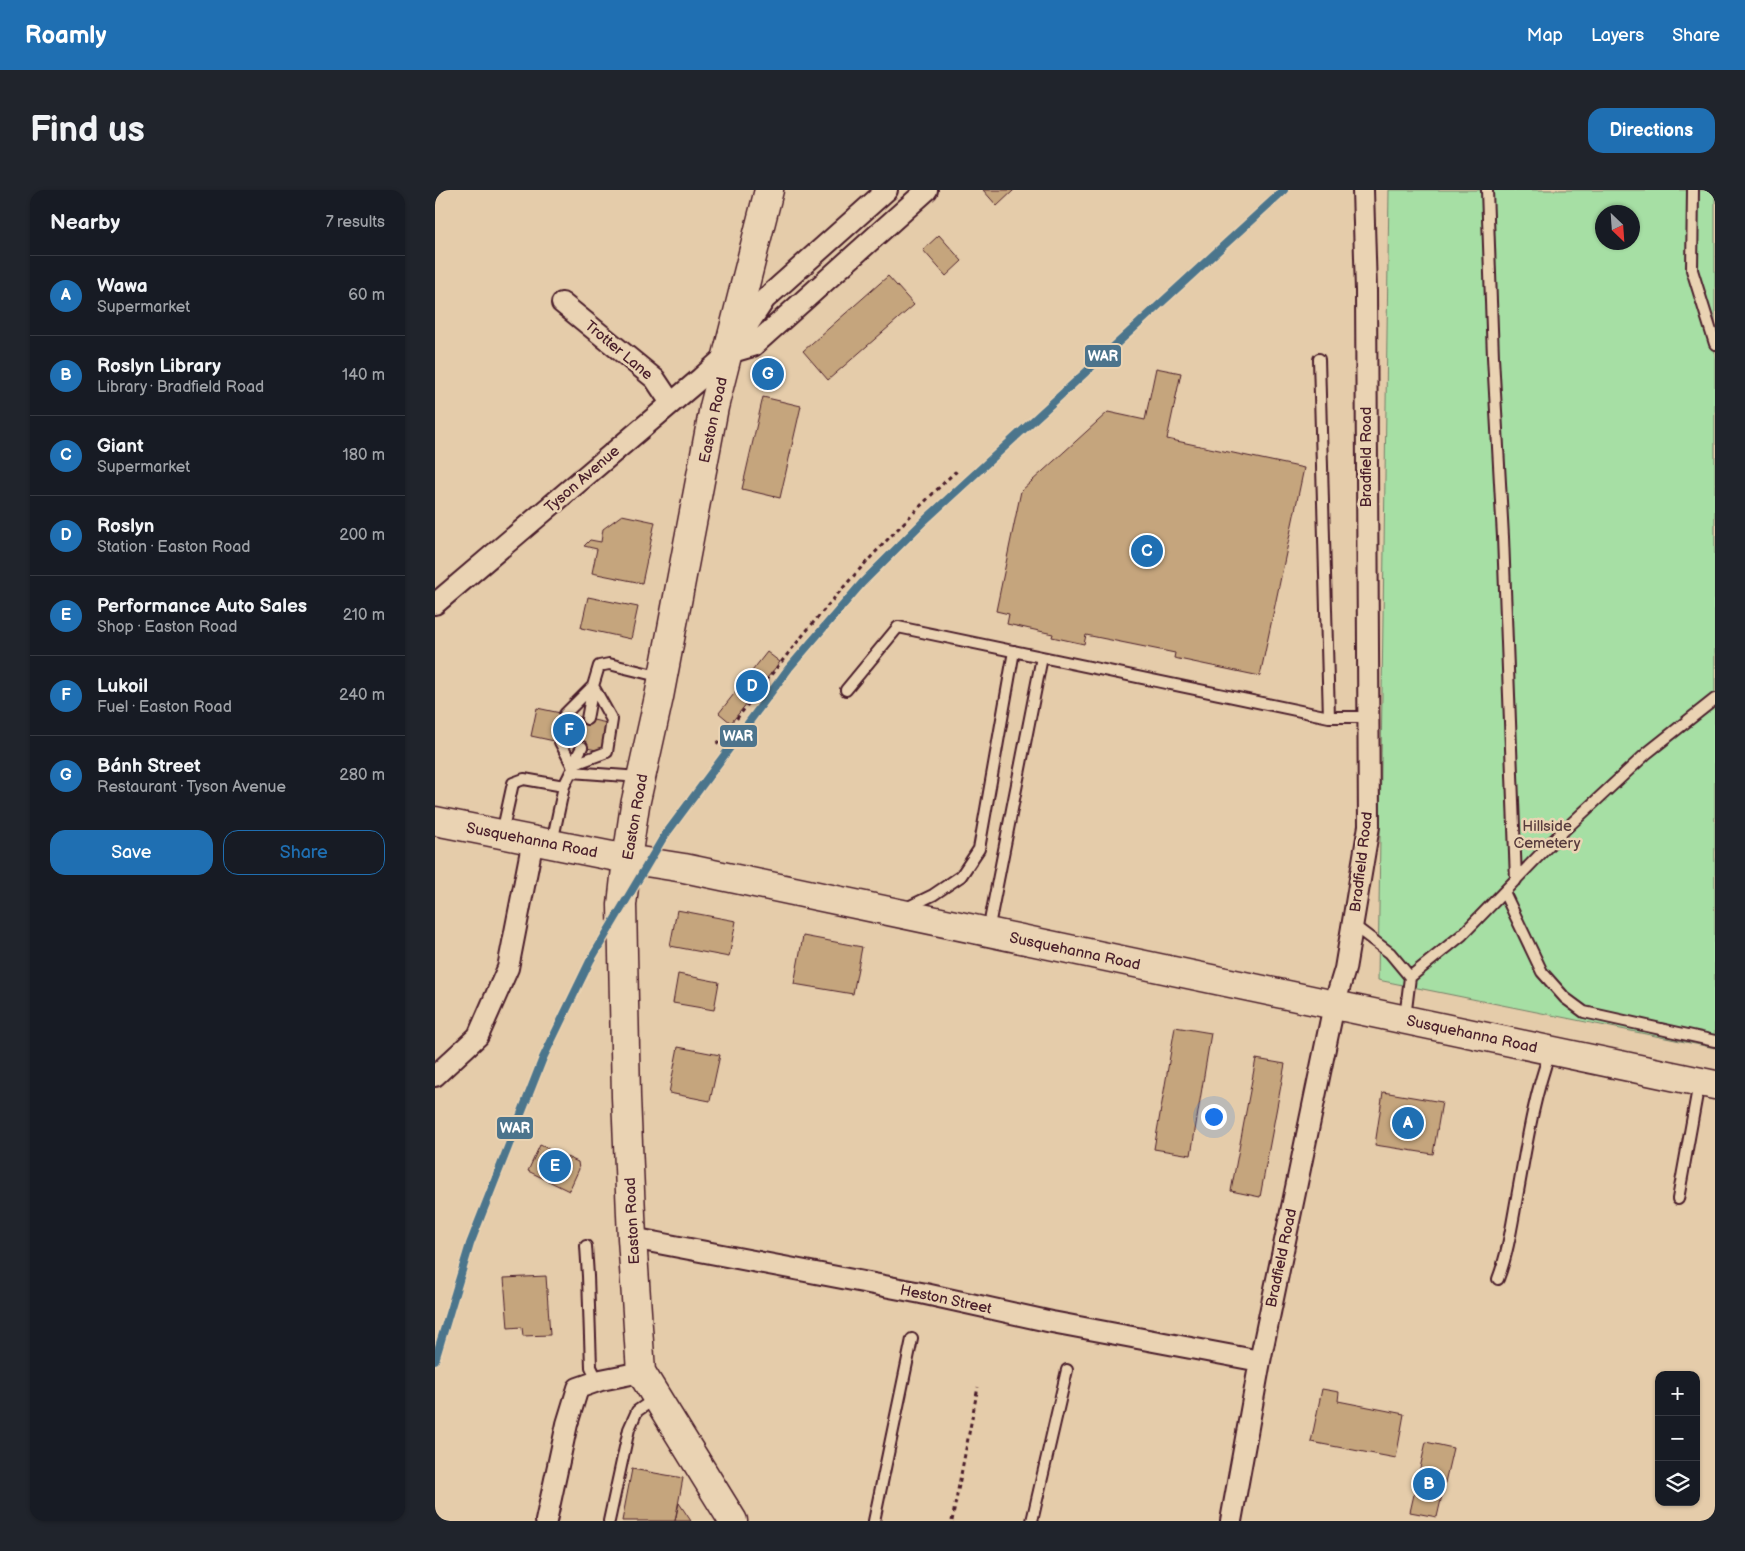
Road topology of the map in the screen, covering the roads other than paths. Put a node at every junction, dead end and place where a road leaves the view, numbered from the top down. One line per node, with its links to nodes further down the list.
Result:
1 (769, 190): 9 (main road, Easton Road)
2 (887, 190): 9 (street, Tyson Avenue)
3 (927, 190): 9 (street, Tyson Avenue)
4 (1363, 190): 21 (street, Bradfield Road)
5 (1487, 190): 32 (lane)
6 (1693, 190): 8 (lane)
7 (562, 303): 11 (street, Trotter Lane)
8 (1715, 344)
9 (729, 353): 11 (street, Tyson Avenue); 15 (main road, Easton Road)
10 (1319, 359): 20 (lane)
11 (671, 403): 12 (street, Tyson Avenue)
12 (435, 604)
13 (1014, 652): 14 (lane); 17 (lane); 34 (lane)
14 (1042, 657): 20 (lane); 36 (lane)
15 (663, 678): 16 (lane); 26 (main road, Easton Road)
16 (593, 686): 19 (lane); 22 (lane); 25 (lane)
17 (846, 690)
18 (1715, 699): 32 (lane)
19 (565, 714)
20 (1329, 717): 21 (lane)
21 (1367, 717): 35 (street, Bradfield Road)
22 (587, 718)
23 (560, 742): 25 (lane)
24 (582, 747): 25 (lane)
25 (571, 769): 26 (lane); 27 (lane)
26 (641, 777): 31 (main road, Easton Road)
27 (564, 786): 29 (lane); 30 (lane)
28 (435, 821): 29 (main road, Susquehanna Road)
29 (502, 834): 30 (main road, Susquehanna Road)
30 (543, 841): 31 (main road, Susquehanna Road); 42 (street)
31 (627, 859): 34 (main road, Susquehanna Road); 45 (main road, Easton Road)
32 (1515, 880): 33 (lane)
33 (1504, 892): 37 (lane); 40 (lane)
34 (896, 913): 36 (main road, Susquehanna Road)
35 (1353, 925): 37 (lane); 38 (street, Bradfield Road)
36 (987, 932): 38 (main road, Susquehanna Road)
37 (1410, 977): 39 (lane)
38 (1334, 1006): 39 (main road, Susquehanna Road); 49 (street, Bradfield Road)
39 (1404, 1020): 41 (main road, Susquehanna Road)
40 (1715, 1041)
41 (1551, 1051): 43 (main road, Susquehanna Road); 47 (lane)
42 (435, 1076)
43 (1707, 1083): 44 (lane)
44 (1678, 1200)
45 (632, 1238): 49 (street, Heston Street); 51 (main road, Easton Road)
46 (586, 1246): 52 (lane)
47 (1498, 1279)
48 (912, 1339): 57 (lane)
49 (1260, 1361): 59 (street, Bradfield Road)
50 (1067, 1370): 58 (lane)
51 (641, 1372): 52 (street); 53 (main road, Easton Road)
52 (598, 1381): 54 (street)
53 (657, 1397): 55 (lane); 56 (main road, Easton Road)
54 (546, 1521)
55 (609, 1521)
56 (733, 1521)
57 (874, 1521)
58 (1032, 1521)
59 (1231, 1521)

